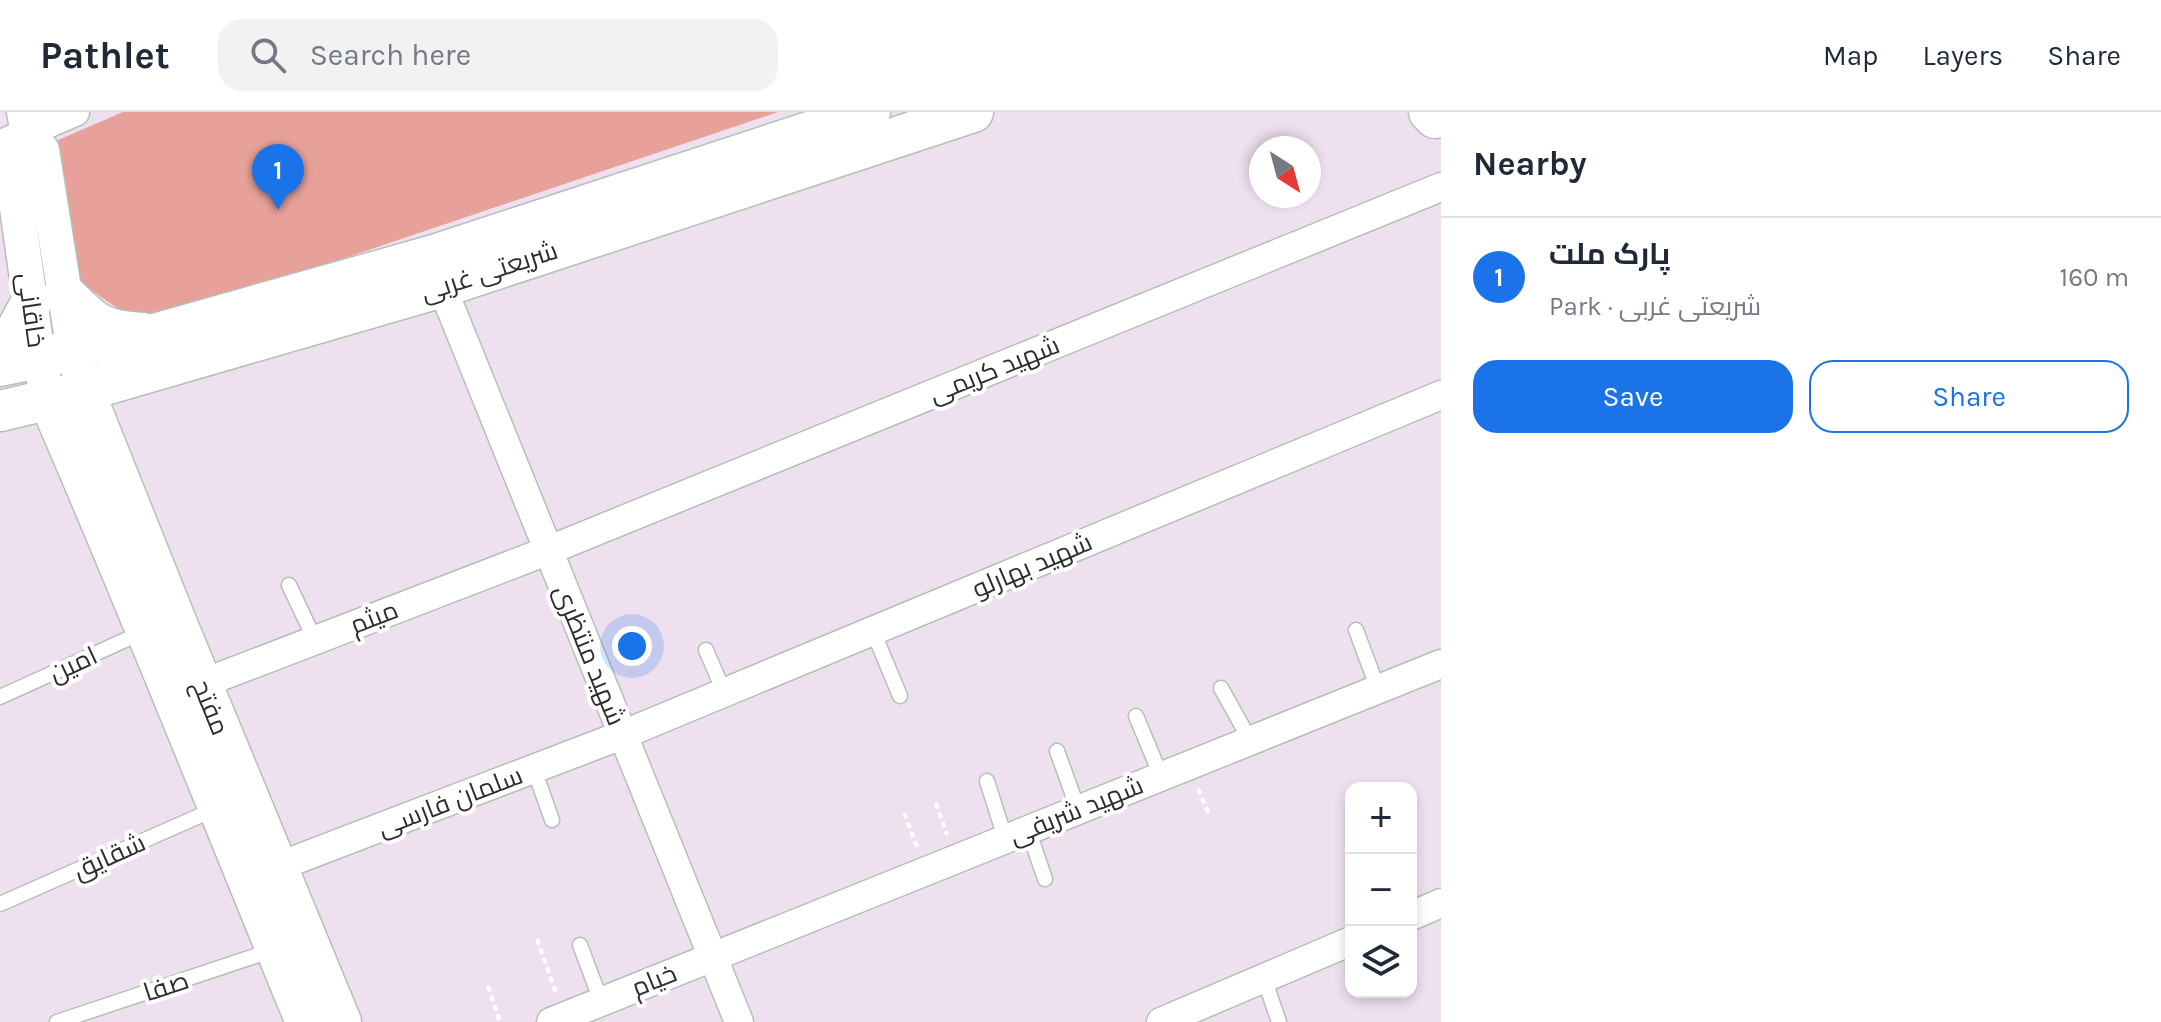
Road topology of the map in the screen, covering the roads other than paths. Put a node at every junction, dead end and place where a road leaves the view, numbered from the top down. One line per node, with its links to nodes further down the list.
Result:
1 (75, 112): 4 (street)
2 (870, 112): 8 (main road, شریعتی غربی)
3 (973, 112): 6 (main road, شریعتی غربی)
4 (17, 130): 7 (street, خاقانی)
5 (1441, 187): 14 (street, شهید کریمی)
6 (442, 287): 10 (main road, شریعتی غربی); 14 (street, شهید منتظری)
7 (48, 298): 8 (main road); 9 (street, خاقانی); 9 (main road)
8 (158, 333): 9 (main road, شریعتی غربی)
9 (28, 356): 10 (street, خاقانی)
10 (66, 394): 12 (main road, شریعتی غربی); 13 (main road, مفتح)
11 (1441, 395): 18 (street, شهید بهارلو)
12 (0, 411)
13 (132, 550): 17 (main road, مفتح); 22 (main road, مفتح)
14 (547, 551): 19 (street, میثم); 29 (street, شهید منتظری)
15 (289, 585): 19 (lane)
16 (1356, 630): 24 (lane)
17 (145, 631): 27 (lane, امین); 35 (main road, مفتح)
18 (873, 631): 25 (street, شهید بهارلو); 26 (lane)
19 (315, 640): 22 (street, میثم)
20 (706, 650): 25 (lane)
21 (1441, 664): 24 (street, شهید شریفی)
22 (201, 684): 39 (main road, مفتح)
23 (1221, 688): 30 (lane)
24 (1378, 689): 30 (street, شهید شریفی)
25 (724, 692): 29 (street, شهید بهارلو)
26 (900, 696)
27 (0, 697)
28 (1136, 716): 33 (lane)
29 (622, 735): 32 (street, سلمان فارسی); 47 (street, شهید منتظری)
30 (1250, 740): 33 (street, شهید شریفی)
31 (1057, 751): 36 (lane)
32 (534, 769): 37 (lane); 39 (street, سلمان فارسی)
33 (1161, 776): 36 (street, شهید شریفی)
34 (987, 781): 38 (lane)
35 (218, 807): 42 (lane, شقایق); 46 (main road, مفتح)
36 (1078, 809): 38 (street, شهید شریفی)
37 (552, 820)
38 (1017, 834): 40 (lane); 47 (street, شهید شریفی)
39 (277, 867): 53 (main road, مفتح)
40 (1045, 879)
41 (1441, 903): 43 (street)
42 (0, 904)
43 (1417, 913)
44 (1345, 944): 48 (street)
45 (580, 945): 49 (lane)
46 (276, 949): 51 (lane, صفا); 52 (main road, مفتح)
47 (712, 956): 49 (street, خیام); 54 (street, شهید منتظری)
48 (1264, 978): 55 (street); 56 (lane)
49 (601, 1001): 50 (street, خیام)
50 (558, 1019)
51 (57, 1022)
52 (306, 1022)
53 (341, 1022)
54 (739, 1022)
55 (1161, 1022)
56 (1279, 1022)

